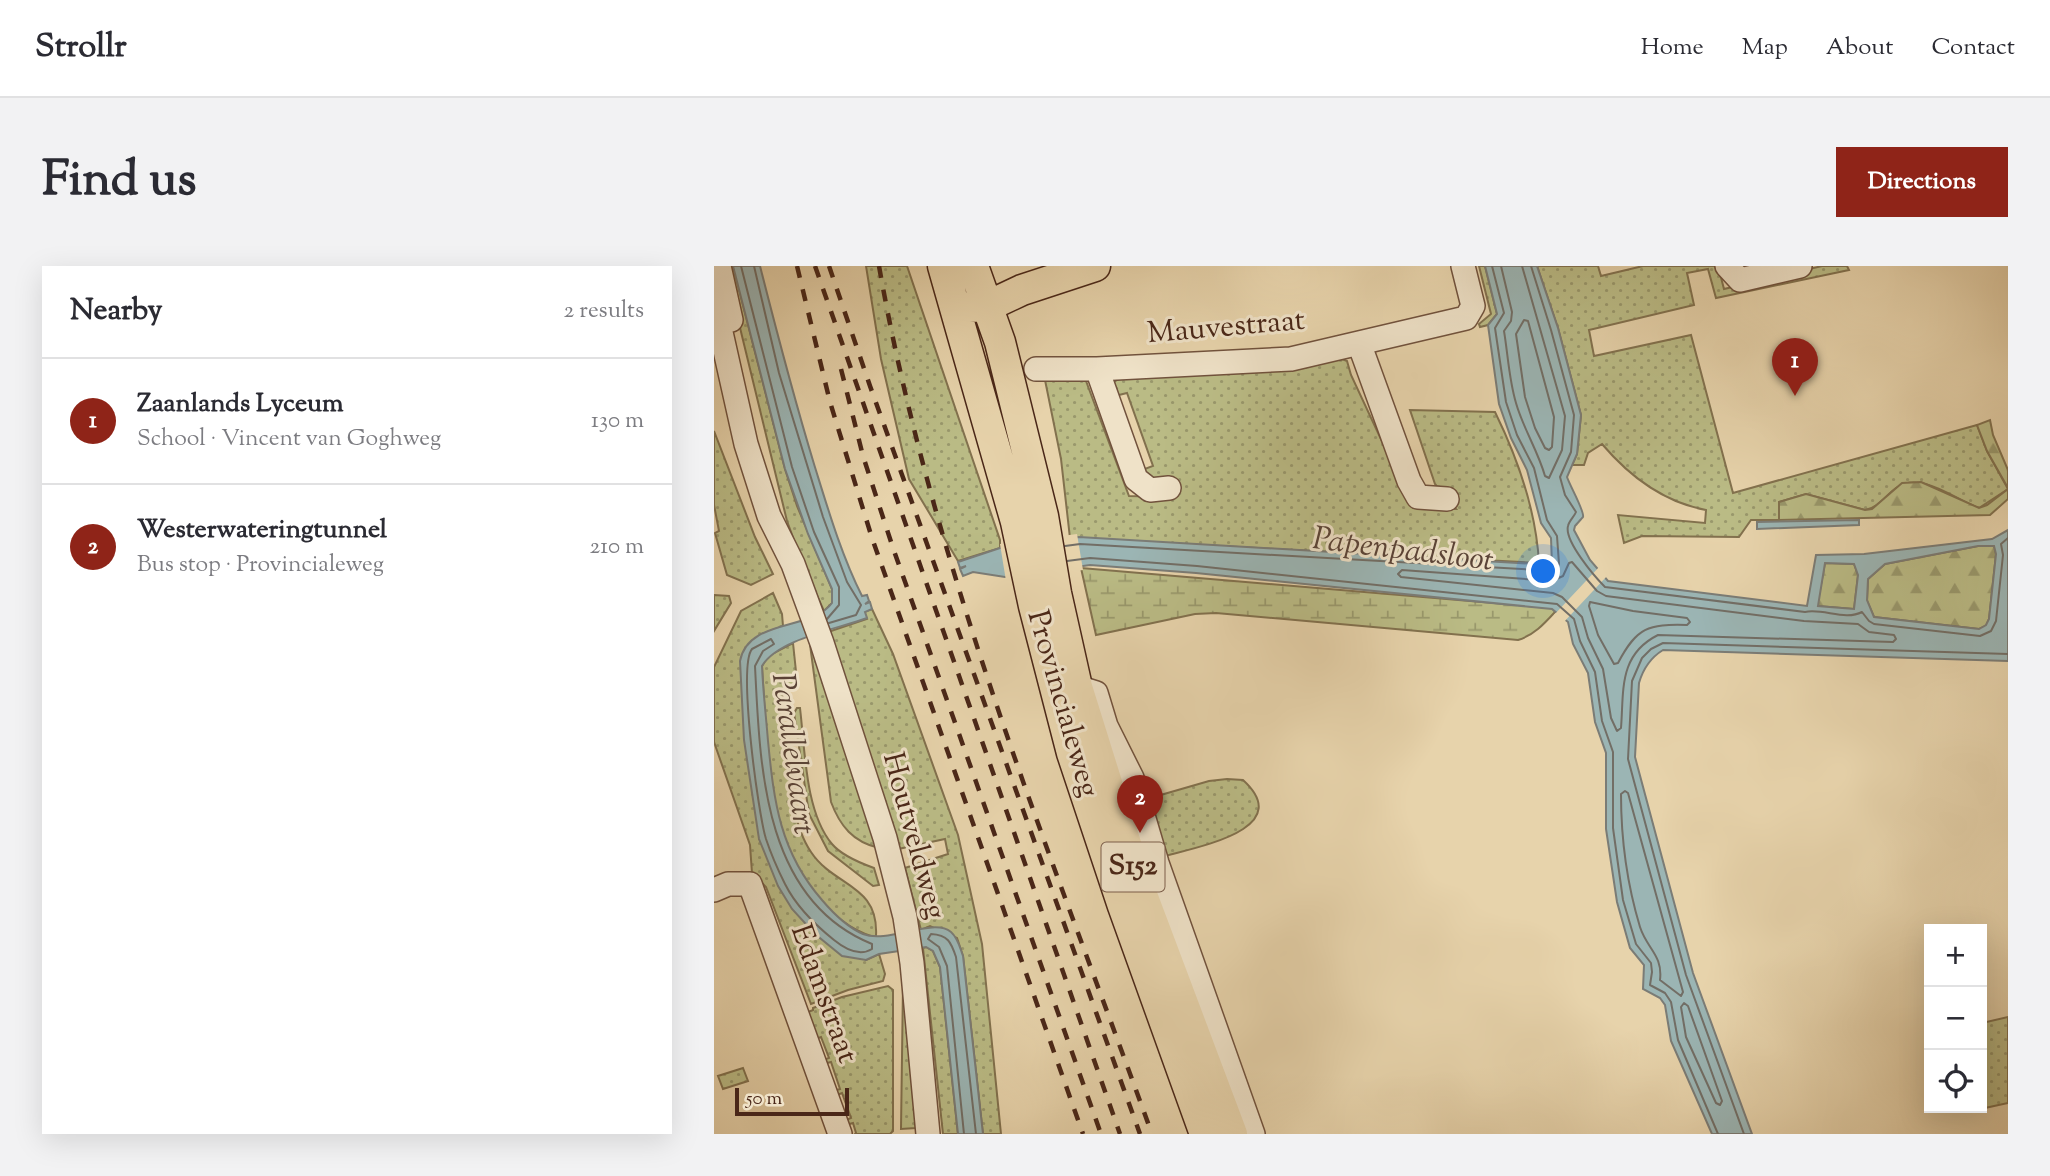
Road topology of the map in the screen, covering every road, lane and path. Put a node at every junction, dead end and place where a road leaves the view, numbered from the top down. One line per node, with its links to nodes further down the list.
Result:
1 (719, 266): 14 (street, Houtveldweg)
2 (943, 266): 10 (main road, Provincialeweg / S152)
3 (1045, 266): 8 (main road)
4 (1095, 266): 8 (main road)
5 (1464, 266): 11 (street, Mauvestraat)
6 (1727, 266): 7 (street)
7 (1800, 266)
8 (981, 287): 10 (main road); 17 (main road, Provincialeweg / S152)
9 (714, 301): 14 (street, Houtveldweg)
10 (955, 307): 17 (main road, Provincialeweg / S152)
11 (1359, 343): 13 (street, Mauvestraat); 16 (street)
12 (1036, 369): 13 (street, Mauvestraat)
13 (1097, 369): 15 (street)
14 (730, 384): 22 (street, Houtveldweg)
15 (1169, 488)
16 (1447, 499)
17 (1029, 519): 18 (main road, Provincialeweg / S152)
18 (1045, 600): 19 (main road, Provincialeweg / S152); 23 (main road, Provincialeweg / S152)
19 (1077, 687): 24 (main road, Provincialeweg / S152); 25 (street, Provincialeweg)
20 (714, 890): 21 (street, Edamstraat)
21 (839, 1134)
22 (928, 1134)
23 (1205, 1134)
24 (1232, 1134)
25 (1253, 1134)

